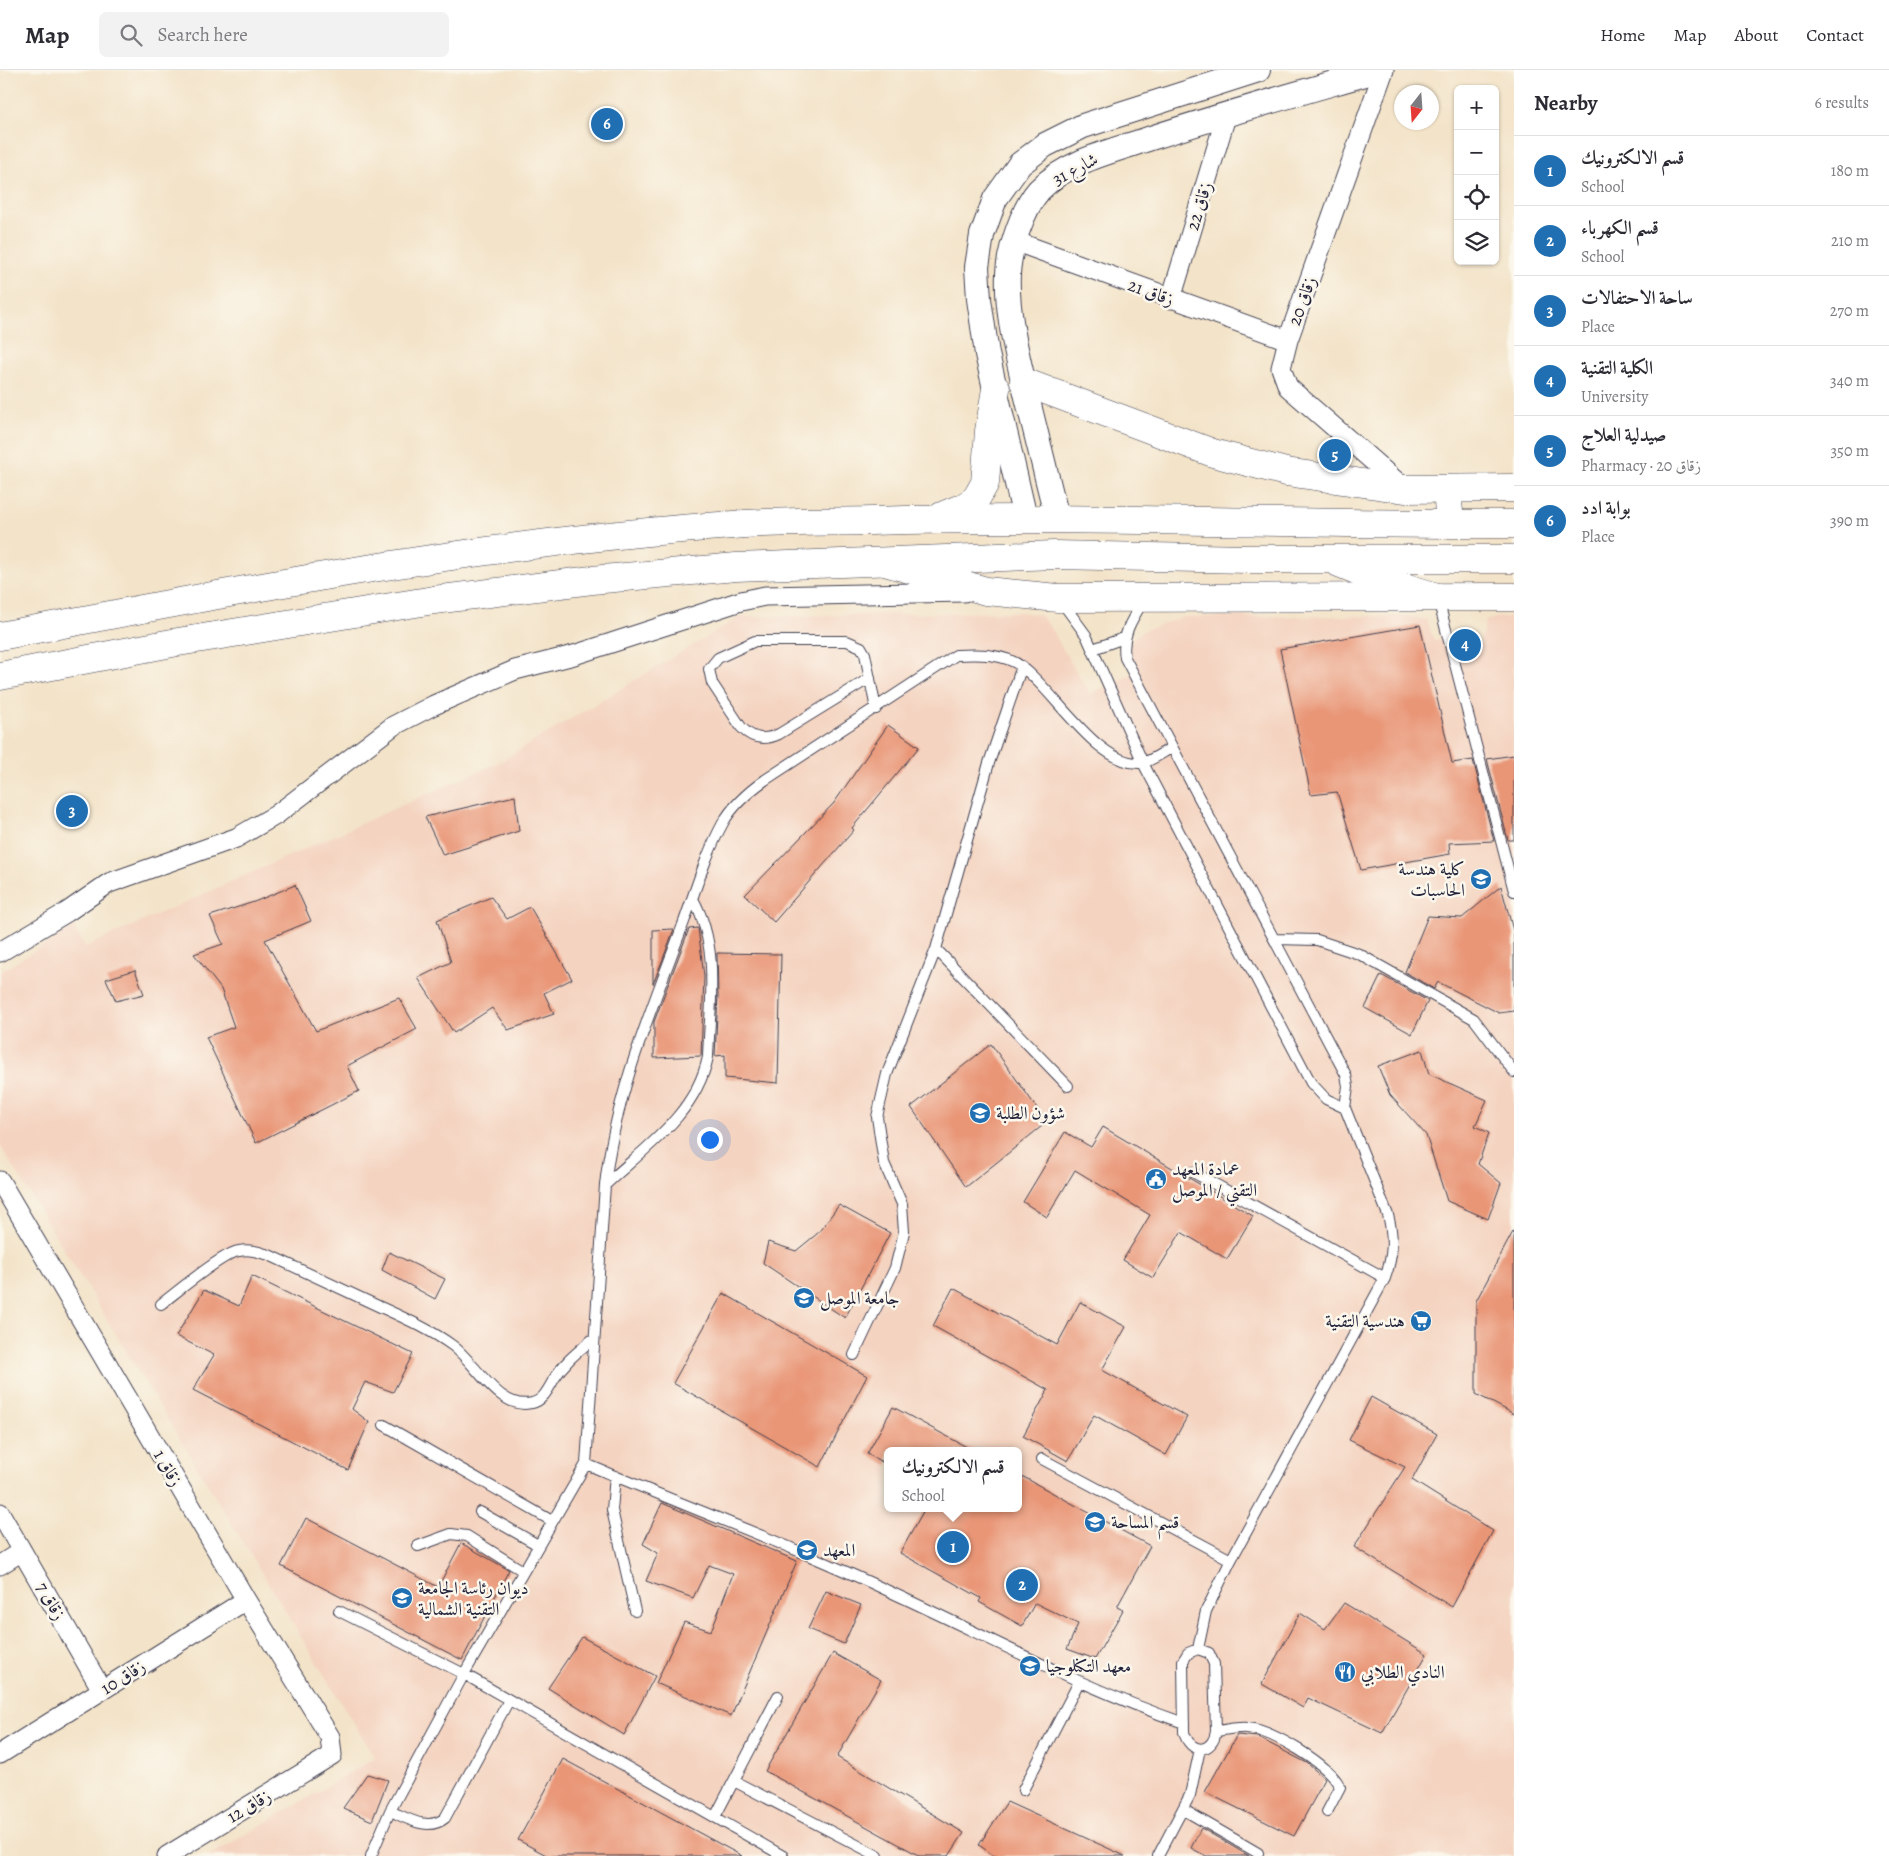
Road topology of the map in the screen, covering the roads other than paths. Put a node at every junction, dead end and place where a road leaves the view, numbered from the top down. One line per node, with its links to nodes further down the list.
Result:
1 (1258, 70): 4 (street, شارع 31)
2 (1379, 70): 5 (street, شارع 31)
3 (1384, 70): 11 (street, زقاق 20)
4 (1168, 98): 6 (street); 7 (street, شارع 31)
5 (1227, 113): 6 (street, شارع 31); 10 (street, زقاق 22)
6 (1179, 129): 8 (street, شارع 31)
7 (1020, 164): 8 (street); 13 (street, شارع 31)
8 (1039, 190): 9 (street, شارع 31)
9 (1014, 241): 10 (street, زقاق 21); 12 (street, شارع 31)
10 (1171, 299): 11 (street, زقاق 21)
11 (1288, 340): 17 (street, زقاق 20)
12 (1016, 350): 13 (street); 14 (street, شارع 31)
13 (987, 354): 15 (street, شارع 31)
14 (1024, 382): 17 (main road); 20 (street, شارع 31)
15 (996, 389): 19 (street, شارع 31); 21 (main road)
16 (1514, 488): 18 (main road)
17 (1405, 489): 18 (main road)
18 (1447, 489): 22 (main road)
19 (1025, 518): 20 (main road); 21 (main road)
20 (1057, 518): 22 (main road)
21 (934, 519): 32 (main road)
22 (1450, 524): 23 (main road)
23 (1514, 524)
24 (1328, 558): 25 (main road); 26 (main road); 28 (main road)
25 (1514, 559)
26 (885, 562): 27 (main road); 36 (main road)
27 (986, 591): 30 (main road); 45 (street)
28 (1437, 597): 29 (main road); 31 (main road); 41 (lane)
29 (1514, 597)
30 (1058, 598): 31 (main road); 34 (lane)
31 (1145, 599): 33 (lane)
32 (2, 636)
33 (1124, 638): 34 (lane); 39 (lane)
34 (1093, 649): 40 (lane)
35 (1022, 666): 38 (lane); 40 (lane); 44 (lane)
36 (0, 676)
37 (870, 678): 37 (lane); 38 (lane)
38 (876, 709): 42 (lane)
39 (1171, 748): 40 (lane); 43 (lane)
40 (1143, 763): 48 (lane)
41 (1514, 891)
42 (693, 899): 51 (lane); 51 (lane)
43 (1275, 939): 46 (lane); 48 (lane)
44 (936, 949): 47 (lane); 55 (lane)
45 (0, 952)
46 (1514, 1072)
47 (1068, 1086)
48 (1345, 1108): 52 (lane)
49 (1193, 1172): 52 (lane)
50 (0, 1181): 69 (street, زقاق 1)
51 (605, 1185): 54 (lane)
52 (1385, 1278): 66 (lane)
53 (161, 1304): 54 (lane)
54 (594, 1338): 58 (lane)
55 (854, 1355)
56 (384, 1425): 62 (lane)
57 (1042, 1460): 66 (lane)
58 (586, 1464): 59 (lane); 62 (lane)
59 (615, 1476): 71 (lane); 74 (lane)
60 (480, 1512): 63 (lane)
61 (0, 1513): 65 (street, زقاق 7)
62 (552, 1521): 63 (lane)
63 (538, 1545): 68 (lane)
64 (418, 1546): 68 (lane)
65 (22, 1551): 67 (street); 75 (street, زقاق 7)
66 (1231, 1560): 72 (lane)
67 (0, 1565)
68 (523, 1571): 73 (lane)
69 (246, 1600): 75 (street, زقاق 10); 82 (street, زقاق 1)
70 (339, 1611): 73 (lane)
71 (635, 1611)
72 (1198, 1649): 78 (lane); 79 (lane)
73 (464, 1674): 77 (lane); 86 (lane)
74 (1079, 1682): 78 (lane); 84 (lane)
75 (102, 1690): 81 (street, زقاق 10)
76 (778, 1696): 83 (lane)
77 (509, 1700): 86 (lane); 88 (lane)
78 (1184, 1723): 80 (lane)
79 (1216, 1731): 80 (lane); 87 (lane)
80 (1200, 1749): 85 (lane)
81 (0, 1754)
82 (332, 1756): 90 (street, زقاق 12)
83 (734, 1781): 88 (lane); 93 (lane)
84 (1023, 1790)
85 (1184, 1810): 89 (lane); 94 (lane)
86 (390, 1811): 91 (lane)
87 (1327, 1812)
88 (715, 1817): 92 (lane)
89 (1258, 1852)
90 (167, 1856)
91 (371, 1856)
92 (783, 1856)
93 (878, 1856)
94 (1158, 1856)

